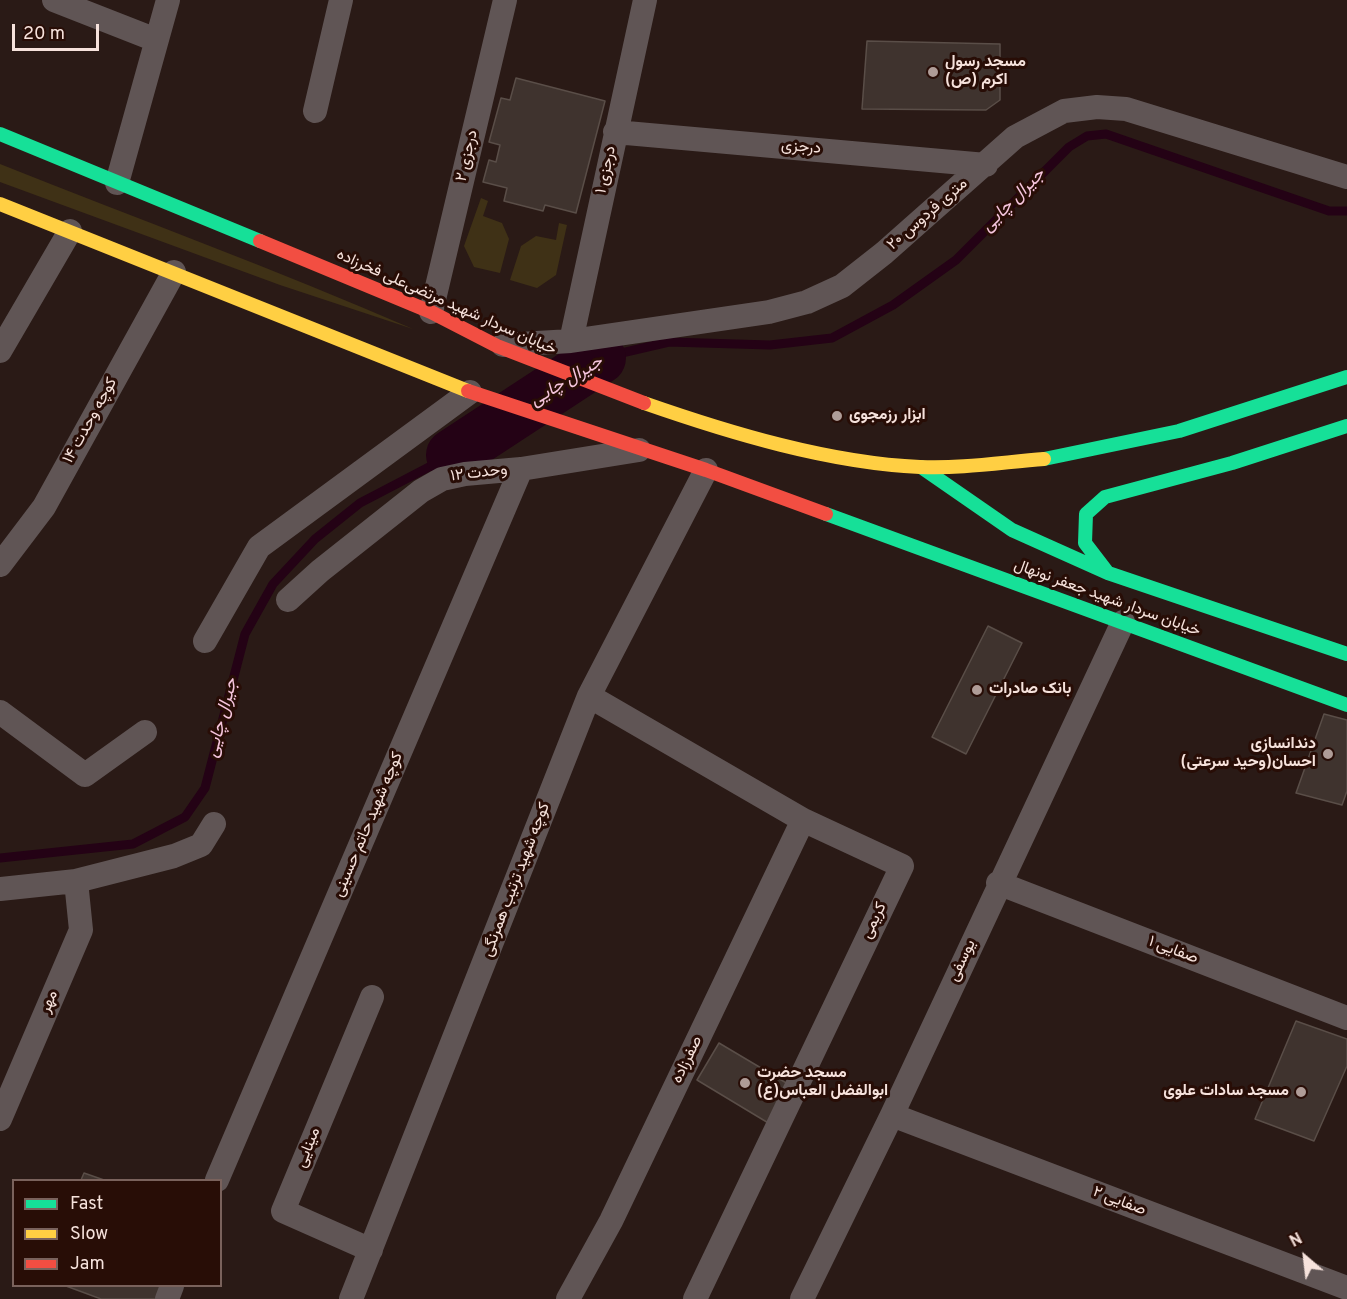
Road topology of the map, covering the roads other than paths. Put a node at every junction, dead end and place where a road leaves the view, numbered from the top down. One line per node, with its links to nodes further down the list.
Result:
1 (54, 0): 6 (street)
2 (168, 0): 6 (street)
3 (341, 0): 7 (street)
4 (505, 0): 16 (street, درجزی ۲)
5 (645, 0): 8 (street, درجزی ۱)
6 (156, 40): 12 (street)
7 (315, 111)
8 (615, 132): 10 (street, درجزی); 17 (street, درجزی ۱)
9 (0, 134): 12 (main road, خیابان سردار شهید مرتضی‌علی فخرزاده)
10 (986, 165): 11 (street, ۲۰ متری فردوس); 17 (street, ۲۰ متری فردوس)
11 (1347, 177)
12 (117, 183): 16 (main road, خیابان سردار شهید مرتضی‌علی فخرزاده)
13 (0, 204): 14 (main road)
14 (70, 231): 15 (main road); 19 (street)
15 (174, 272): 21 (main road); 27 (street, کوچه وحدت ۱۴)
16 (431, 312): 18 (main road, خیابان سردار شهید مرتضی‌علی فخرزاده)
17 (571, 341): 18 (street, ۲۰ متری فردوس)
18 (496, 346): 24 (main road, خیابان سردار شهید مرتضی‌علی فخرزاده)
19 (0, 351)
20 (1347, 376): 24 (main road, خیابان سردار شهید مرتضی‌علی فخرزاده)
21 (471, 392): 23 (main road); 31 (street)
22 (1347, 426): 28 (main road)
23 (631, 447): 25 (street, وحدت ۱۲); 26 (main road)
24 (921, 467): 28 (main road, خیابان سردار شهید جعفر نونهال)
25 (521, 470): 29 (street, وحدت ۱۲); 46 (street, کوچه شهید حاتم حسینی)
26 (706, 470): 30 (main road, خیابان سردار شهید جعفر نونهال); 33 (street, کوچه شهید ترتیب همرنگی)
27 (0, 565)
28 (1108, 573): 32 (main road, خیابان سردار شهید جعفر نونهال)
29 (288, 600)
30 (1124, 622): 34 (main road, خیابان سردار شهید جعفر نونهال); 40 (street, یوسفی)
31 (205, 641)
32 (1347, 654)
33 (589, 696): 37 (street, کریمی); 47 (street, کوچه شهید ترتیب همرنگی)
34 (1347, 705)
35 (0, 712): 36 (street)
36 (145, 732)
37 (803, 820): 50 (street, صفرزاده); 51 (street, کریمی)
38 (214, 824): 39 (street)
39 (76, 881): 41 (street); 45 (street, مهر)
40 (999, 883): 43 (street, صفایی ۱); 44 (street, یوسفی)
41 (0, 889)
42 (372, 997): 47 (street, مینایی)
43 (1347, 1018)
44 (892, 1115): 48 (street, صفایی ۲); 52 (street, یوسفی)
45 (0, 1119)
46 (217, 1179)
47 (371, 1250): 49 (street, کوچه شهید ترتیب همرنگی)
48 (1347, 1288)
49 (351, 1299)
50 (568, 1299)
51 (695, 1299)
52 (802, 1299)

